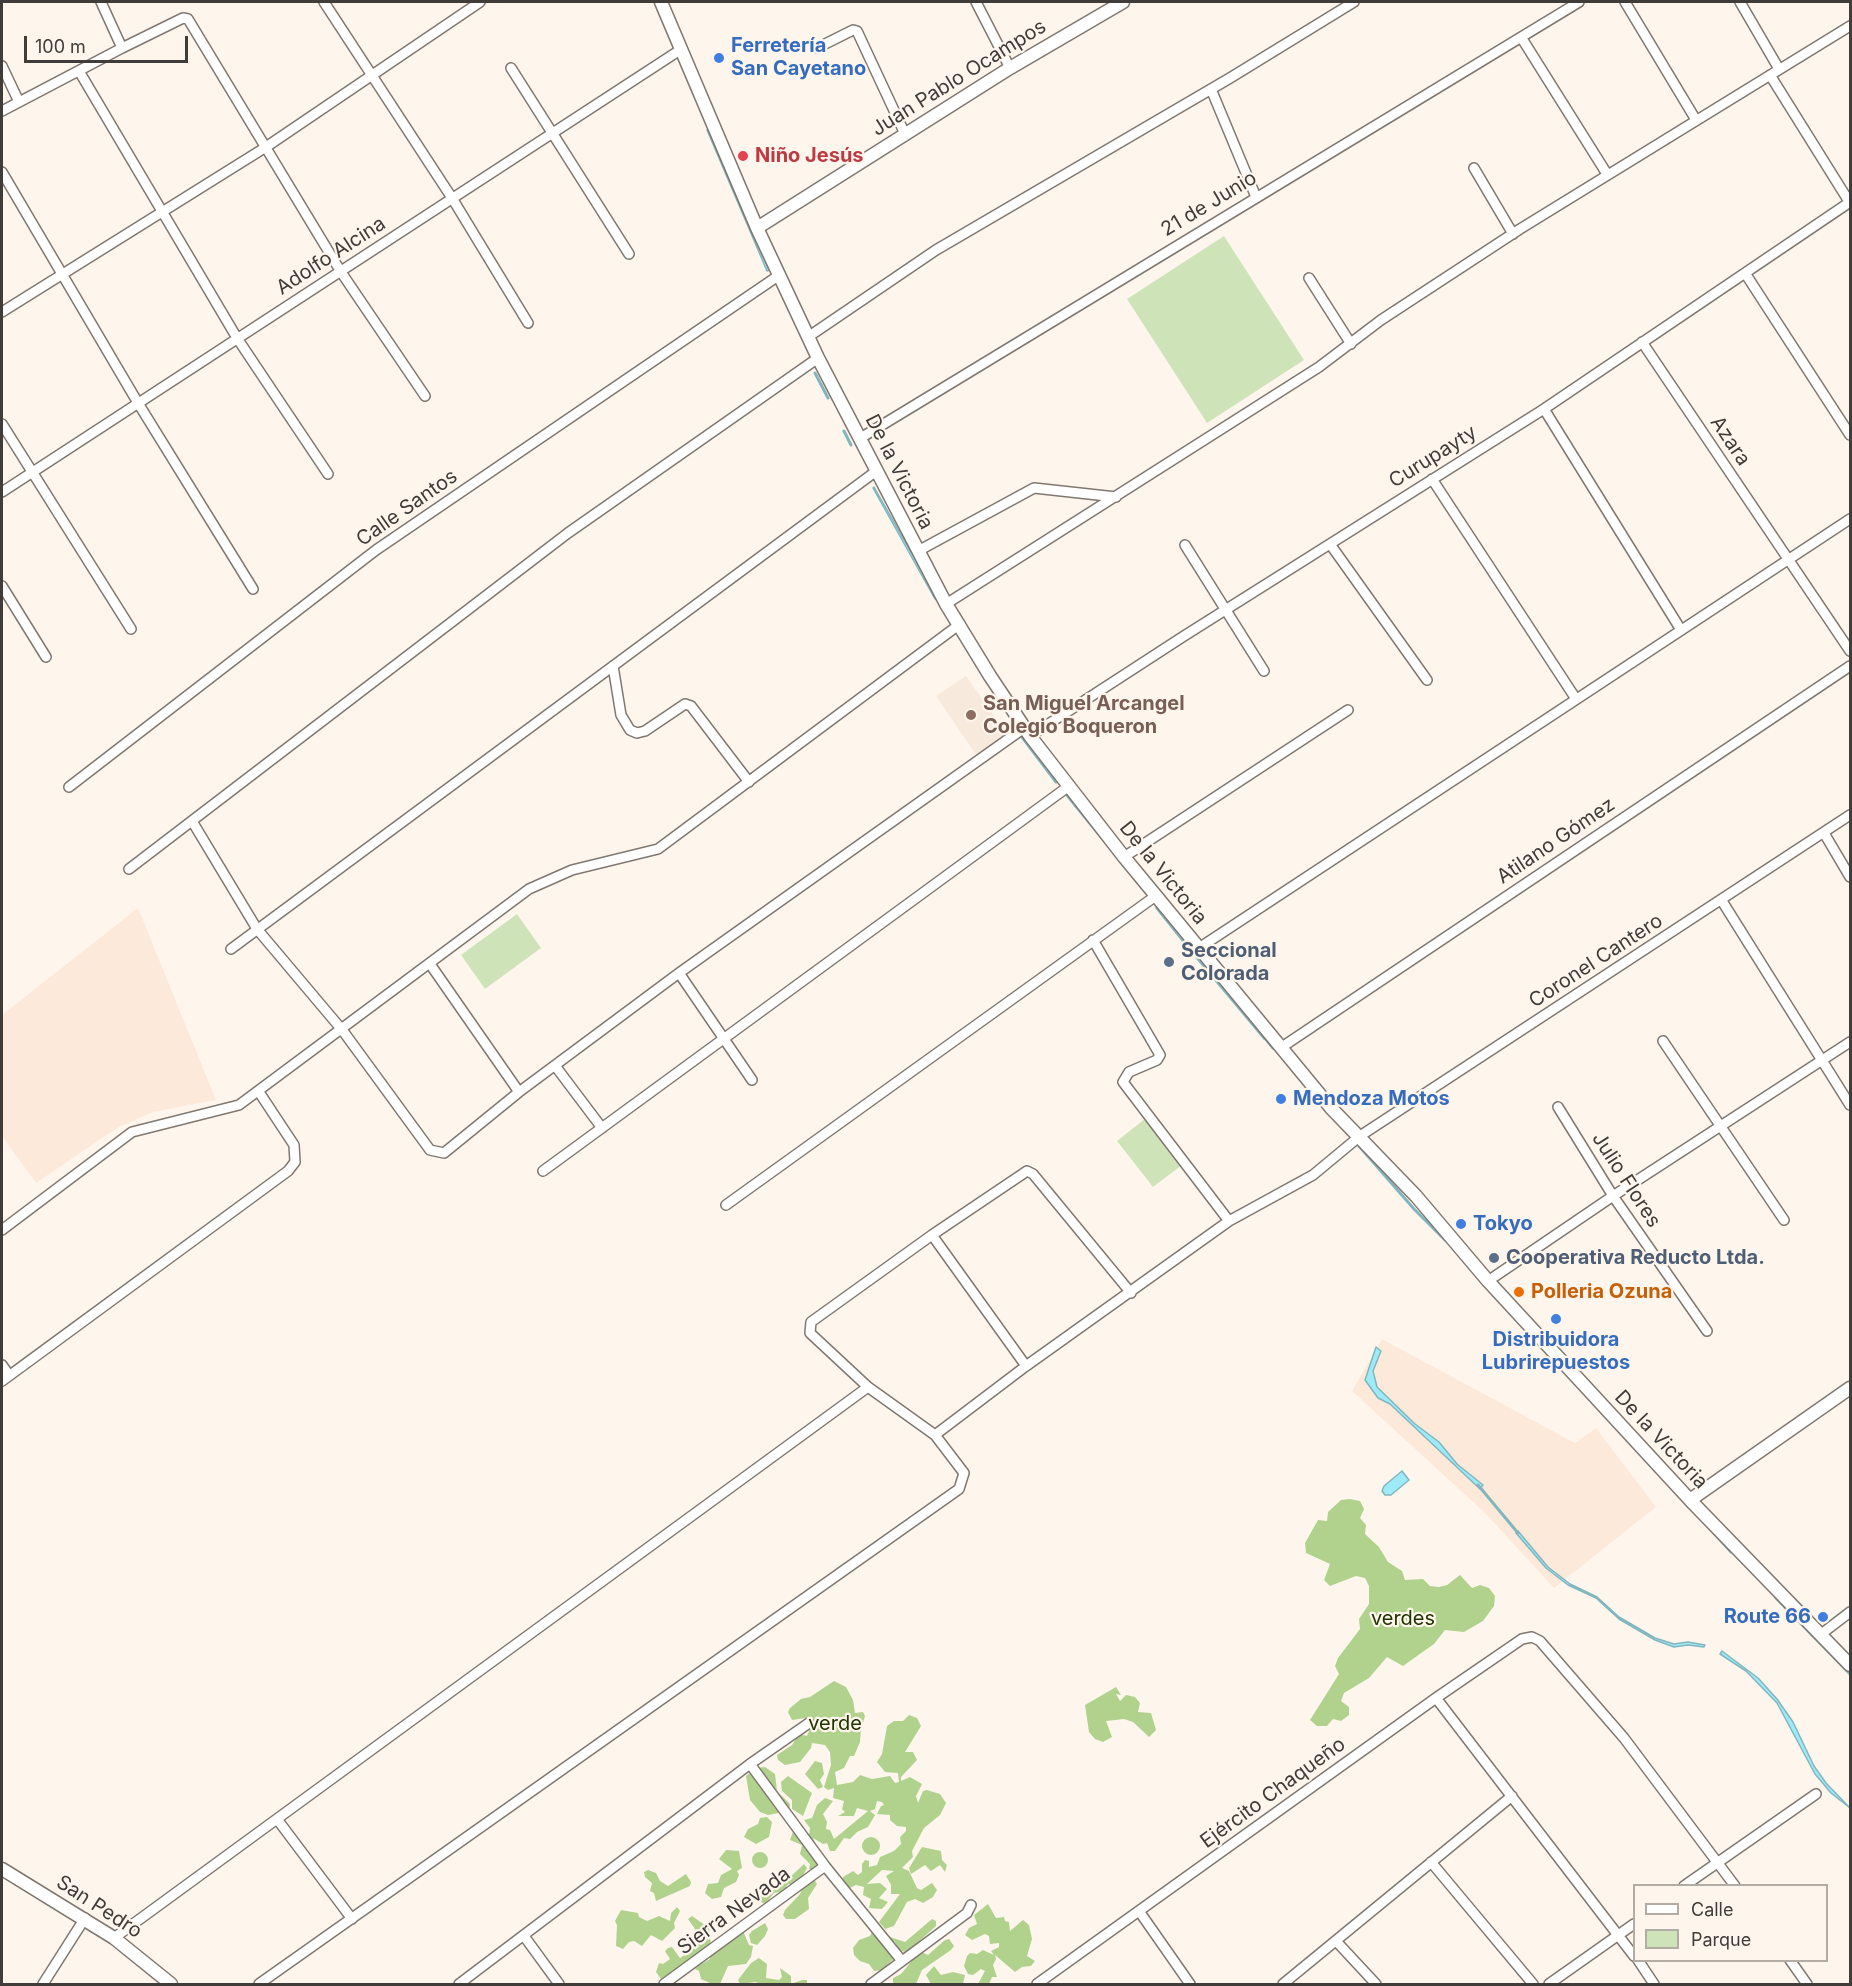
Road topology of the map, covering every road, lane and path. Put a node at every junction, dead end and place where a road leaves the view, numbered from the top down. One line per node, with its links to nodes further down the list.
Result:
1 (101, 2): 14 (street)
2 (324, 2): 22 (street)
3 (480, 2): 11 (street)
4 (661, 2): 16 (main road, De la Victoria)
5 (976, 2): 19 (street)
6 (1123, 2): 19 (main road, Juan Pablo Ocampos)
7 (1354, 2): 23 (street)
8 (1579, 2): 13 (street, 21 de Junio)
9 (1625, 2): 26 (street)
10 (1740, 2): 21 (street)
11 (465, 6): 22 (street)
12 (1851, 26): 21 (street)
13 (1521, 37): 32 (street); 33 (street, 21 de Junio)
14 (122, 48): 20 (street); 29 (street)
15 (817, 48): 28 (street)
16 (680, 50): 27 (street, Adolfo Alcina); 37 (main road, De la Victoria)
17 (2, 66): 24 (street)
18 (511, 68): 27 (street)
19 (1010, 68): 28 (main road, Juan Pablo Ocampos)
20 (79, 71): 24 (street); 36 (street)
21 (1775, 72): 26 (street); 35 (street)
22 (371, 76): 29 (street); 34 (street)
23 (1211, 89): 33 (street); 47 (street)
24 (19, 102): 25 (street)
25 (2, 111)
26 (1696, 120): 32 (street)
27 (550, 134): 34 (street, Adolfo Alcina); 39 (street)
28 (905, 134): 37 (main road, Juan Pablo Ocampos)
29 (266, 147): 36 (street); 40 (street)
30 (1474, 168): 38 (street)
31 (2, 172): 42 (street)
32 (1607, 174): 38 (street)
33 (1256, 197): 57 (street, 21 de Junio)
34 (452, 198): 40 (street, Adolfo Alcina); 46 (street)
35 (1850, 203): 41 (street, Curupayty)
36 (162, 211): 42 (street); 48 (street)
37 (757, 228): 43 (main road, De la Victoria)
38 (1513, 234): 50 (street)
39 (629, 254)
40 (340, 272): 48 (street, Adolfo Alcina); 52 (street)
41 (1745, 273): 49 (street, Curupayty); 56 (street)
42 (61, 275): 45 (street); 53 (street)
43 (778, 276): 47 (main road, De la Victoria); 87 (street, Calle Santos)
44 (1309, 279): 50 (street)
45 (2, 312)
46 (528, 323)
47 (808, 337): 51 (main road, De la Victoria)
48 (237, 338): 53 (street, Adolfo Alcina); 60 (street)
49 (1642, 342): 54 (street, Curupayty); 68 (street, Azara)
50 (1351, 344): 63 (street)
51 (818, 358): 57 (main road, De la Victoria); 89 (street)
52 (425, 396)
53 (138, 403): 59 (street, Adolfo Alcina); 70 (street)
54 (1544, 409): 61 (street, Curupayty); 75 (street)
55 (2, 424): 59 (street)
56 (1851, 435)
57 (859, 439): 58 (main road, De la Victoria)
58 (875, 472): 67 (main road, De la Victoria); 78 (street)
59 (31, 473): 62 (street, Adolfo Alcina); 74 (street)
60 (328, 474)
61 (1432, 479): 65 (street, Curupayty); 82 (street)
62 (2, 492)
63 (1116, 497): 67 (street); 71 (street)
64 (1851, 519): 68 (street)
65 (1330, 544): 72 (street, Curupayty); 81 (street)
66 (1185, 545): 72 (street)
67 (918, 551): 71 (main road, De la Victoria)
68 (1788, 560): 75 (street); 76 (street, Azara)
69 (2, 586): 77 (street)
70 (253, 589)
71 (946, 604): 73 (main road, De la Victoria)
72 (1225, 610): 80 (street); 84 (street, Curupayty)
73 (960, 624): 84 (main road, De la Victoria); 85 (street)
74 (131, 629)
75 (1681, 630): 82 (street)
76 (1851, 651)
77 (46, 657)
78 (613, 666): 85 (street); 96 (street)
79 (1851, 666): 106 (street, Atilano Gómez)
80 (1264, 671)
81 (1427, 680)
82 (1576, 699): 98 (street)
83 (1348, 710): 91 (street)
84 (1028, 732): 86 (main road, De la Victoria); 101 (street, Curupayty)
85 (749, 782): 100 (street)
86 (1069, 786): 91 (main road, De la Victoria); 103 (street)
87 (69, 787)
88 (1851, 814): 90 (street, Coronel Cantero)
89 (192, 821): 92 (street); 96 (street)
90 (1824, 833): 93 (street); 95 (street, Coronel Cantero)
91 (1124, 857): 94 (main road, De la Victoria)
92 (129, 869)
93 (1851, 877)
94 (1157, 895): 97 (street); 98 (main road, De la Victoria)
95 (1722, 901): 107 (street); 116 (street, Coronel Cantero)
96 (257, 929): 99 (street); 102 (street)
97 (1093, 940): 119 (street); 121 (street)
98 (1199, 948): 106 (main road, De la Victoria)
99 (231, 949)
100 (430, 964): 102 (street); 111 (street)
101 (679, 974): 103 (street); 108 (street, Curupayty)
102 (343, 1031): 110 (street); 111 (street, Curupayty)
103 (723, 1037): 109 (street); 114 (street)
104 (1663, 1041): 115 (street)
105 (1851, 1042): 107 (street)
106 (1282, 1047): 116 (main road, De la Victoria)
107 (1821, 1061): 112 (street); 115 (street)
108 (556, 1067): 111 (street, Curupayty); 114 (street)
109 (752, 1080)
110 (259, 1092): 122 (street); 129 (street)
111 (519, 1092)
112 (1851, 1105)
113 (1558, 1107): 118 (street, Julio Flores)
114 (602, 1128): 117 (street)
115 (1720, 1128): 118 (street); 120 (street)
116 (1360, 1136): 121 (street, Coronel Cantero); 124 (main road, De la Victoria)
117 (543, 1171)
118 (1614, 1196): 124 (street); 126 (street, Julio Flores)
119 (726, 1205)
120 (1784, 1220)
121 (1229, 1221): 125 (street, Coronel Cantero)
122 (2, 1230)
123 (932, 1235): 125 (street); 128 (street); 130 (street)
124 (1488, 1281): 133 (main road, De la Victoria)
125 (1131, 1293): 128 (street, Coronel Cantero)
126 (1707, 1331)
127 (2, 1365): 129 (street)
128 (1026, 1366): 132 (street, Coronel Cantero)
129 (5, 1378)
130 (868, 1387): 132 (street); 142 (street)
131 (1851, 1388): 133 (main road)
132 (935, 1435): 152 (street)
133 (1690, 1500): 135 (main road, De la Victoria)
134 (1851, 1612): 135 (street)
135 (1820, 1635): 136 (main road, De la Victoria)
136 (1851, 1665)
137 (1436, 1698): 141 (street); 143 (street, Ejército Chaqueño); 150 (street, Ejército Chaqueño)
138 (809, 1723): 139 (street)
139 (750, 1764): 145 (street); 155 (street)
140 (1816, 1794): 143 (street)
141 (1512, 1796): 144 (street); 154 (street)
142 (277, 1819): 152 (street); 156 (street)
143 (1717, 1861): 147 (street); 148 (street)
144 (1431, 1862): 157 (street); 173 (street)
145 (825, 1866): 159 (street); 167 (street, Sierra Nevada)
146 (2, 1869): 151 (main road, San Pedro)
147 (1687, 1884)
148 (1734, 1884)
149 (971, 1905): 159 (street)
150 (1139, 1911): 169 (street, Ejército Chaqueño); 170 (street)
151 (85, 1918): 156 (main road, San Pedro); 162 (street)
152 (352, 1919): 164 (street)
153 (1633, 1925): 154 (street)
154 (1620, 1935): 158 (street); 174 (street)
155 (524, 1936): 165 (street); 166 (street)
156 (114, 1938): 163 (main road, San Pedro)
157 (1336, 1941): 171 (street); 172 (street)
158 (1633, 1953)
159 (902, 1961): 168 (street)
160 (1639, 1962): 175 (street)
161 (1791, 1962): 176 (street)
162 (44, 1984)
163 (171, 1984)
164 (259, 1984)
165 (459, 1984)
166 (559, 1984)
167 (664, 1984)
168 (871, 1984)
169 (1037, 1984)
170 (1191, 1984)
171 (1283, 1984)
172 (1376, 1984)
173 (1533, 1984)
174 (1549, 1984)
175 (1654, 1984)
176 (1807, 1984)

